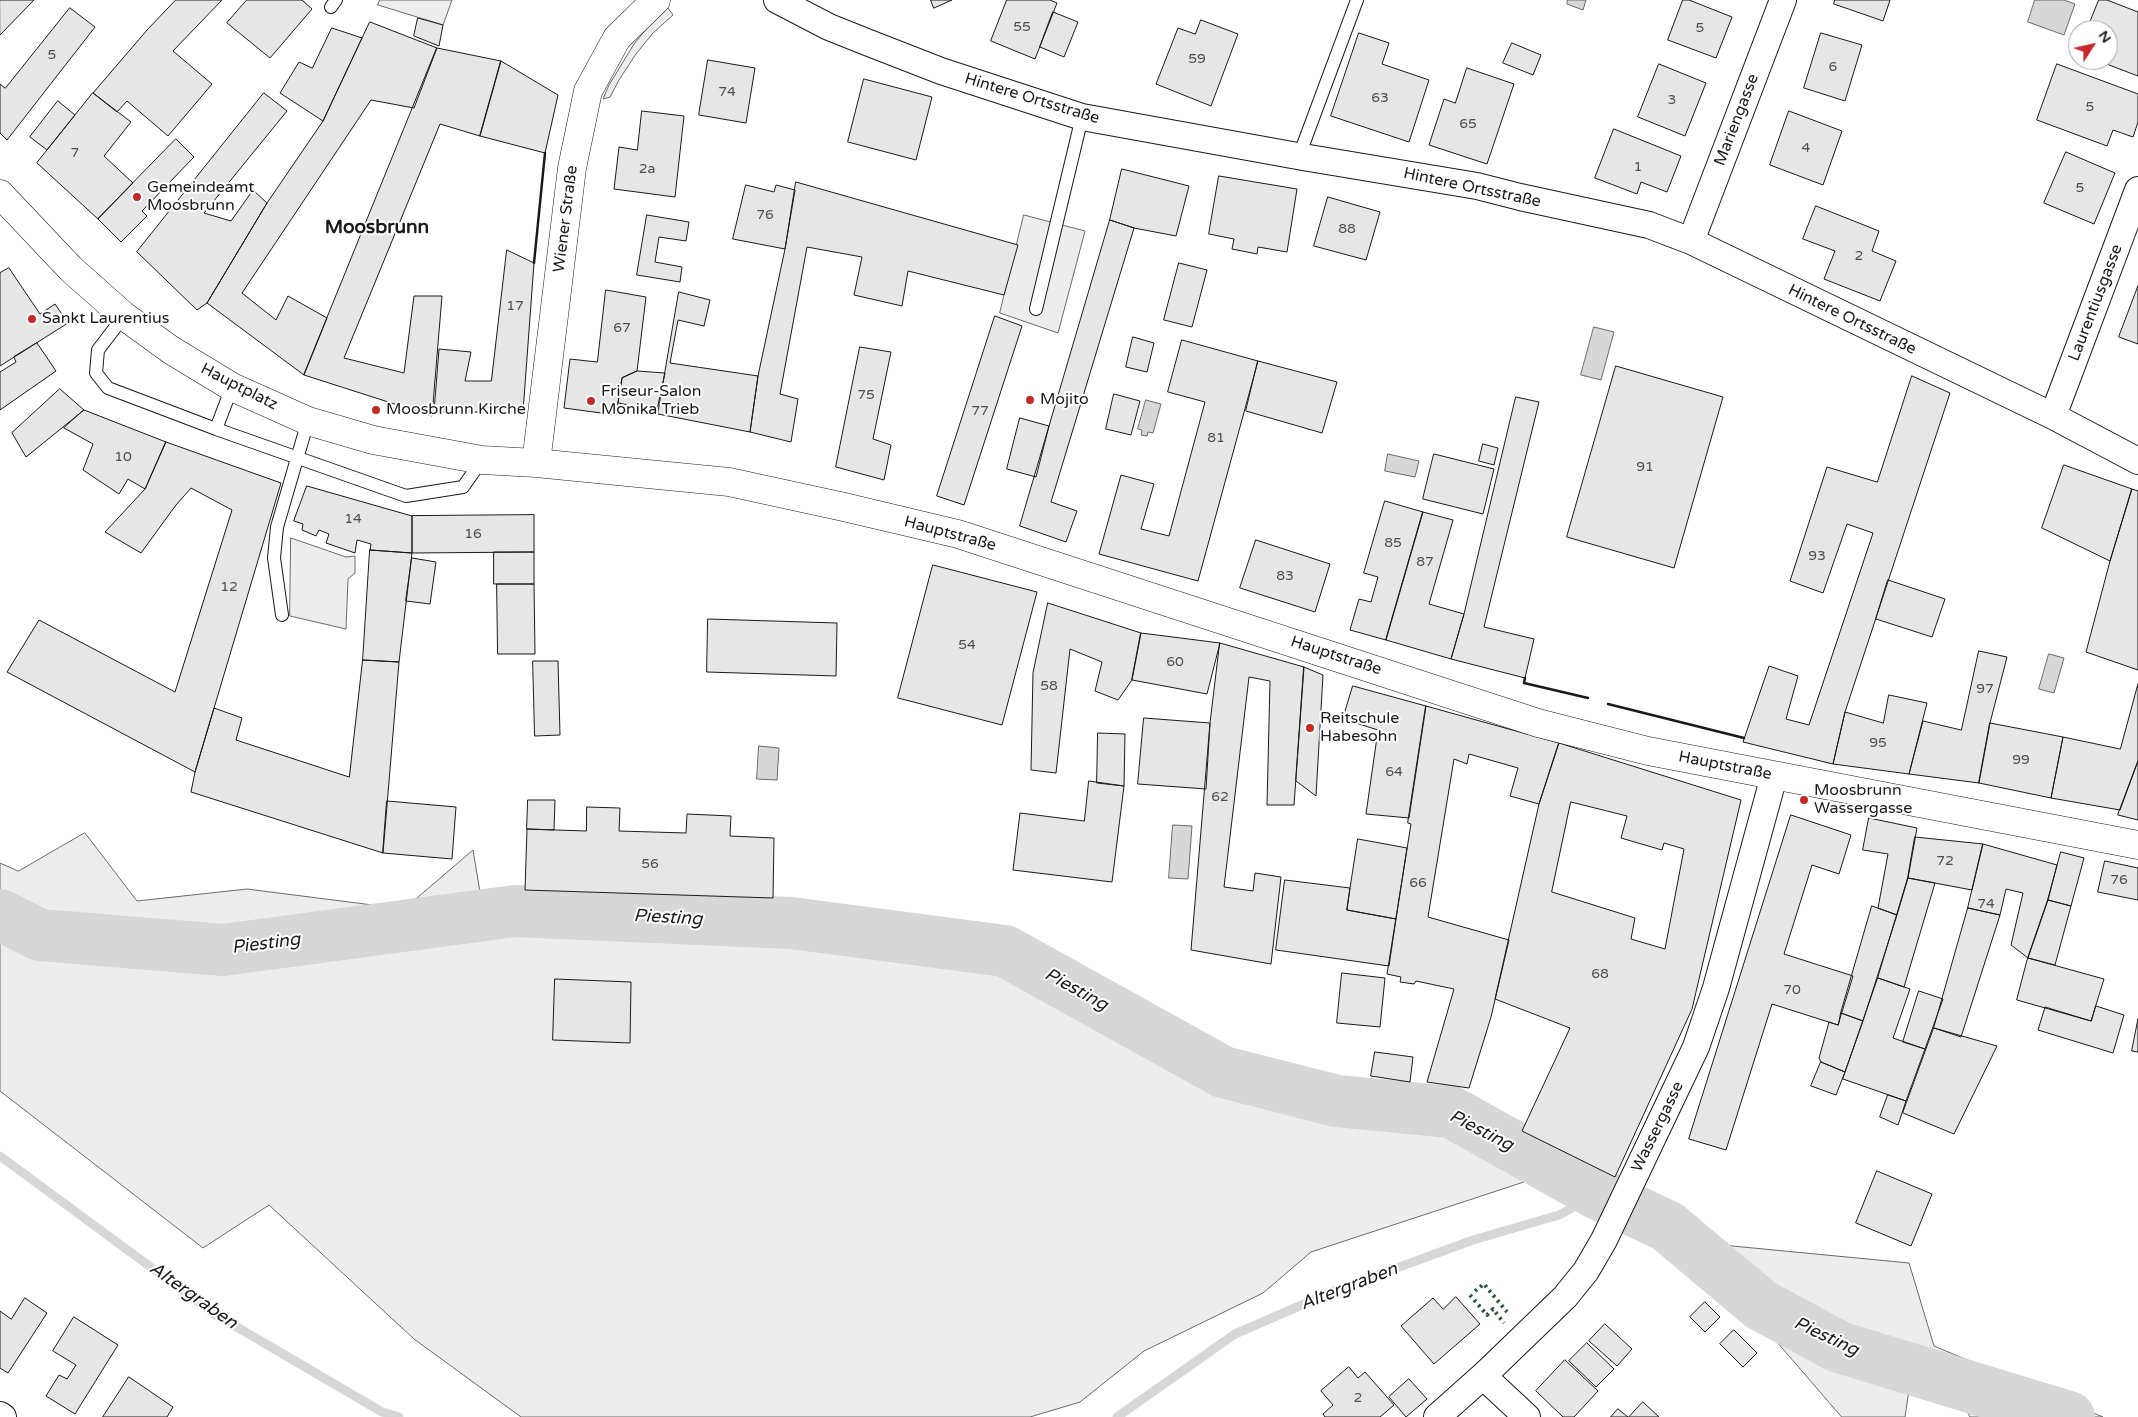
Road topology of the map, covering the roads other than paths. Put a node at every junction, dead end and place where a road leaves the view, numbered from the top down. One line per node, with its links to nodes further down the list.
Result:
1 (656, 0): 19 (main road, Wiener Straße)
2 (776, 0): 5 (street, Hintere Ortsstraße)
3 (1357, 0): 6 (lane)
4 (1783, 0): 9 (street, Mariengasse)
5 (1082, 117): 6 (street, Hintere Ortsstraße); 10 (lane)
6 (1298, 156): 9 (street, Hintere Ortsstraße)
7 (2138, 190): 13 (street, Laurentiusgasse)
8 (0, 194): 11 (main road, Hauptplatz)
9 (1691, 241): 13 (street, Hintere Ortsstraße)
10 (1036, 309)
11 (124, 316): 12 (main road, Hauptplatz); 15 (lane)
12 (232, 387): 14 (main road, Hauptplatz); 15 (lane)
13 (2053, 416): 18 (street, Hintere Ortsstraße)
14 (308, 421): 16 (lane); 17 (main road, Hauptplatz)
15 (216, 429): 16 (lane)
16 (296, 457): 17 (lane); 20 (lane)
17 (482, 460): 19 (main road, Hauptplatz)
18 (2138, 461)
19 (536, 463): 21 (main road, Hauptstraße)
20 (282, 615)
21 (1774, 776): 22 (main road, Hauptstraße); 23 (street, Wassergasse)
22 (2138, 845)
23 (1483, 1376): 24 (street, Wassergasse); 25 (street)
24 (1437, 1417)
25 (1526, 1417)

